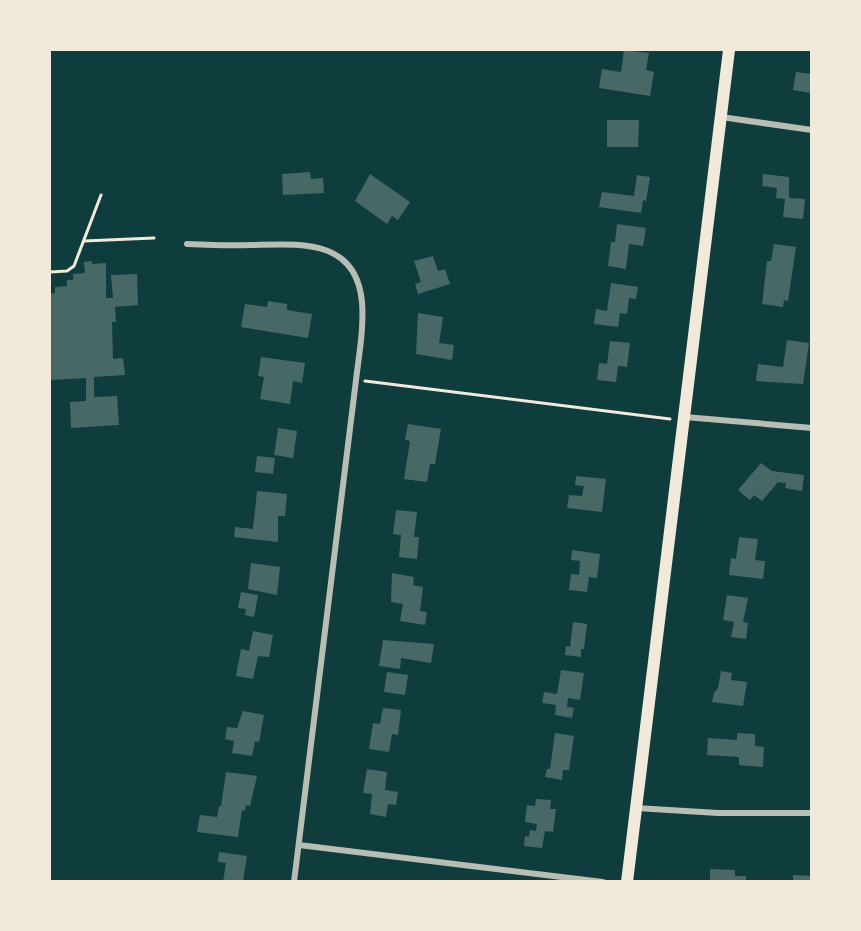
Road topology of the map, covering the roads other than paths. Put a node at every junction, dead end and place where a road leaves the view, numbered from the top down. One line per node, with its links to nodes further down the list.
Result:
1 (729, 50): 2 (main road)
2 (720, 116): 3 (street); 5 (main road)
3 (812, 130)
4 (187, 244): 9 (street)
5 (684, 416): 6 (street); 7 (main road)
6 (812, 428)
7 (636, 808): 8 (street); 12 (main road)
8 (812, 813)
9 (299, 845): 10 (street); 11 (street)
10 (294, 882)
11 (603, 882)
12 (627, 882)

